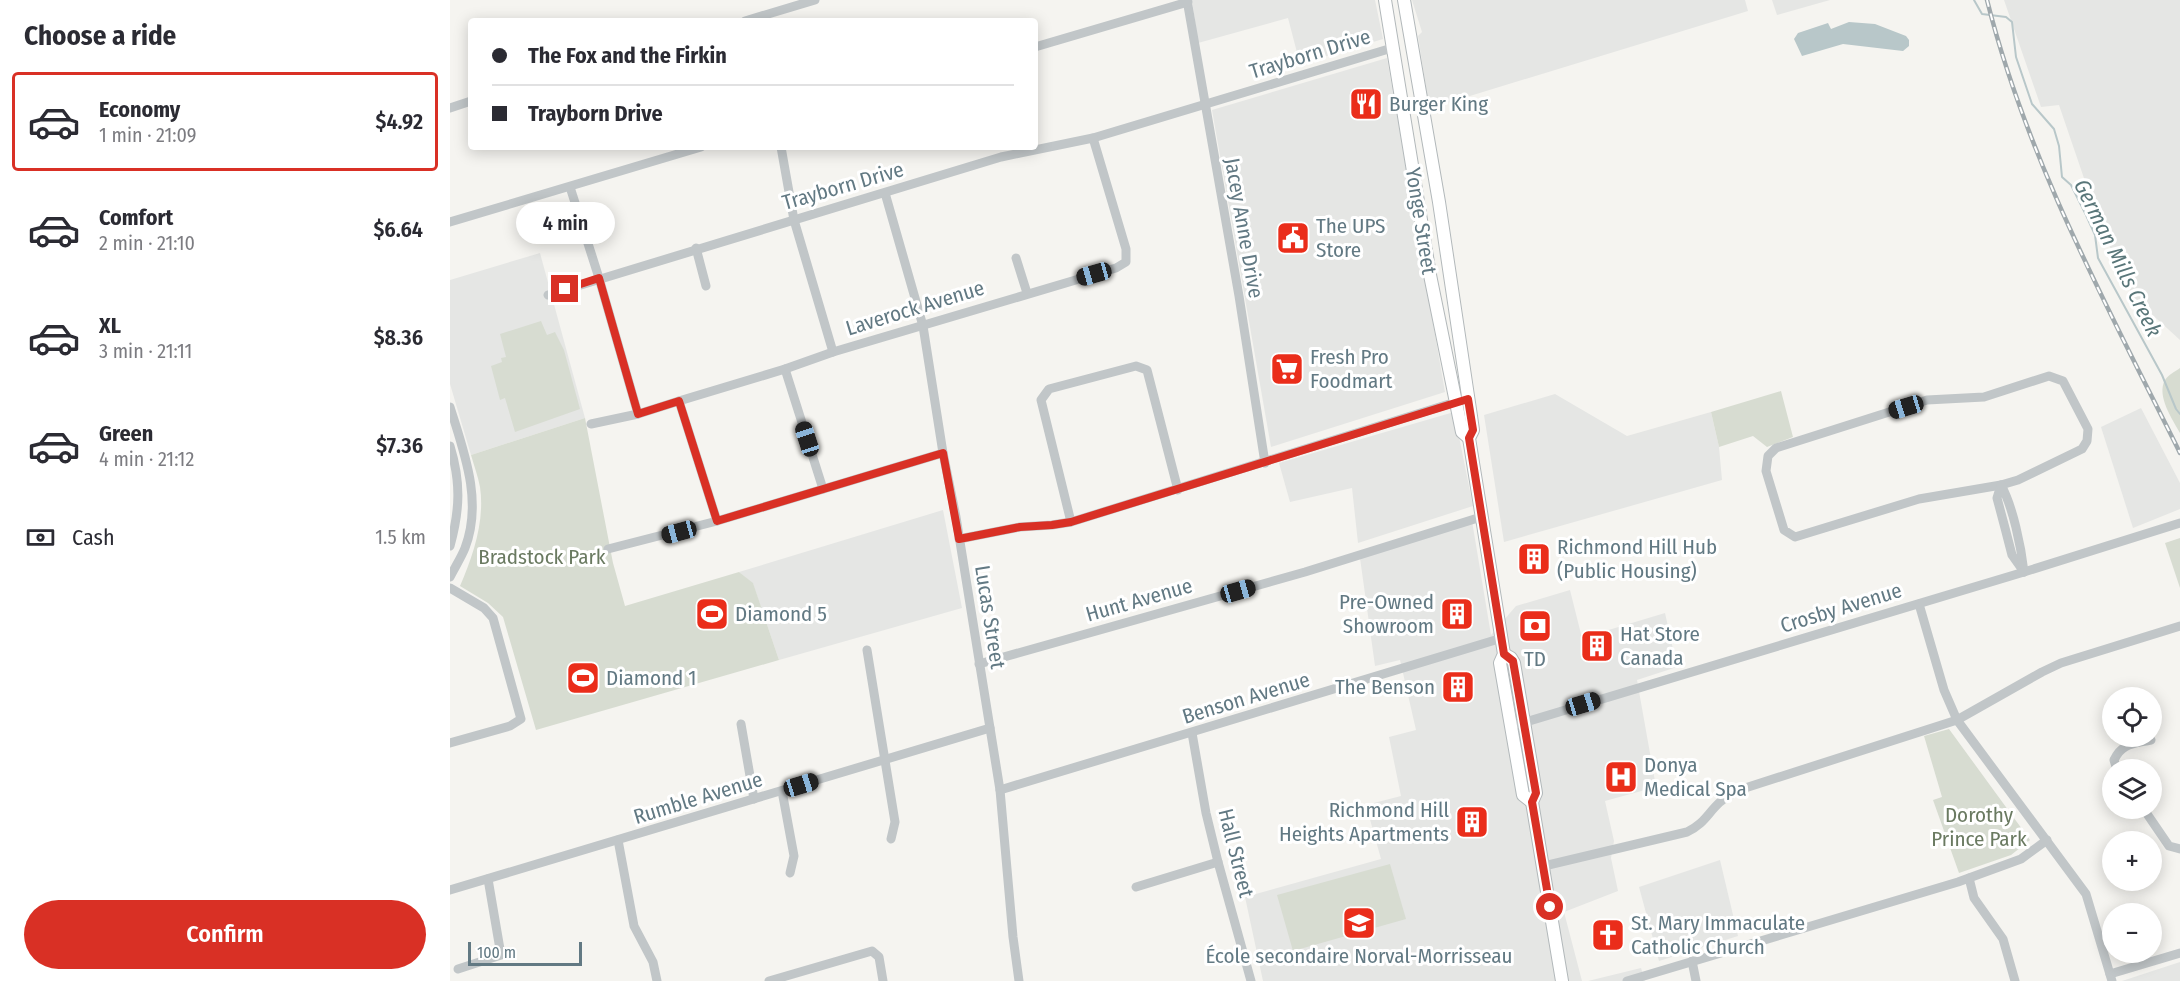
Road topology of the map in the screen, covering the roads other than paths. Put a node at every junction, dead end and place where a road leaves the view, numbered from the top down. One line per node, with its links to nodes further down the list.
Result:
1 (815, 0): 5 (street)
2 (1385, 0): 7 (main road, Yonge Street)
3 (1404, 0): 29 (main road, Yonge Street)
4 (1187, 1): 6 (street); 9 (street, Jacey Anne Drive)
5 (762, 18)
6 (1038, 46)
7 (1392, 48): 9 (street, Trayborn Drive); 29 (main road, Yonge Street)
8 (468, 102): 10 (street)
9 (1204, 106): 11 (street, Trayborn Drive); 36 (street, Jacey Anne Drive)
10 (450, 108)
11 (1093, 138): 12 (street, Trayborn Drive); 24 (street, Laverock Avenue)
12 (1038, 149)
13 (691, 150): 16 (street)
14 (782, 150): 18 (street)
15 (1035, 150): 17 (street, Trayborn Drive)
16 (570, 187): 19 (street); 22 (street)
17 (885, 193): 18 (street, Trayborn Drive); 26 (street, Lucas Street)
18 (794, 220): 20 (street, Trayborn Drive); 27 (street)
19 (450, 222)
20 (696, 248): 22 (street, Trayborn Drive); 23 (street)
21 (1016, 258): 24 (street)
22 (599, 278): 25 (street, Trayborn Drive); 32 (street)
23 (706, 286)
24 (1027, 293): 26 (street, Laverock Avenue)
25 (548, 295)
26 (923, 326): 27 (street, Laverock Avenue); 35 (street, Lucas Street)
27 (833, 352): 28 (street, Laverock Avenue)
28 (785, 369): 30 (street, Laverock Avenue); 38 (street)
29 (1462, 400): 36 (street); 40 (main road, Yonge Street)
30 (679, 401): 32 (street, Laverock Avenue); 41 (street)
31 (450, 407): 48 (street)
32 (638, 414): 33 (street, Laverock Avenue)
33 (591, 424)
34 (450, 446): 45 (street)
35 (943, 453): 38 (street); 44 (street, Lucas Street)
36 (1265, 463): 39 (street)
37 (2001, 485): 37 (street); 47 (street)
38 (823, 489): 41 (street)
39 (1178, 490): 42 (street); 42 (street)
40 (1481, 517): 52 (main road, Yonge Street); 55 (street, Hunt Avenue)
41 (717, 521): 46 (street)
42 (1071, 522): 44 (street)
43 (2180, 523): 47 (street, Crosby Avenue)
44 (959, 539): 55 (street, Lucas Street)
45 (450, 546)
46 (608, 549)
47 (2024, 572): 50 (street, Crosby Avenue)
48 (450, 577)
49 (450, 588): 62 (street)
50 (1919, 604): 56 (street); 57 (street, Crosby Avenue)
51 (2180, 626): 56 (street)
52 (1502, 638): 54 (main road, Yonge Street); 61 (street, Benson Avenue)
53 (867, 650): 64 (street)
54 (1504, 654): 57 (main road, Yonge Street); 59 (main road, Yonge Street)
55 (980, 664): 60 (street, Lucas Street)
56 (1957, 720): 73 (street); 76 (street)
57 (1524, 722): 59 (street, Crosby Avenue); 69 (main road, Yonge Street)
58 (741, 724): 68 (street)
59 (1511, 727): 69 (main road, Yonge Street)
60 (990, 728): 64 (street, Rumble Avenue); 66 (street, Lucas Street)
61 (1192, 733): 66 (street, Benson Avenue); 75 (street, Hall Street)
62 (450, 743)
63 (2123, 747): 65 (street)
64 (886, 759): 67 (street, Rumble Avenue); 71 (street)
65 (2114, 759)
66 (1000, 790): 89 (street, Lucas Street)
67 (782, 791): 68 (street, Rumble Avenue); 77 (street)
68 (754, 799): 72 (street, Rumble Avenue)
69 (1532, 802): 76 (main road, Yonge Street)
70 (2151, 819): 74 (street)
71 (891, 839)
72 (618, 840): 79 (street, Rumble Avenue); 86 (street)
73 (2047, 840): 78 (street); 85 (street)
74 (2180, 849)
75 (1218, 862): 80 (street); 90 (street, Hall Street)
76 (1544, 866): 91 (main road, Yonge Street)
77 (790, 873)
78 (1969, 878): 83 (street); 94 (street)
79 (488, 879): 81 (street, Rumble Avenue); 84 (street)
80 (1136, 887)
81 (450, 890)
82 (2180, 953): 85 (street)
83 (1692, 962): 92 (street); 93 (street)
84 (458, 969)
85 (2111, 977)
86 (657, 981)
87 (771, 981): 88 (street)
88 (883, 981)
89 (1019, 981)
90 (1251, 981)
91 (1562, 981)
92 (1627, 981)
93 (1696, 981)
94 (2015, 981)

